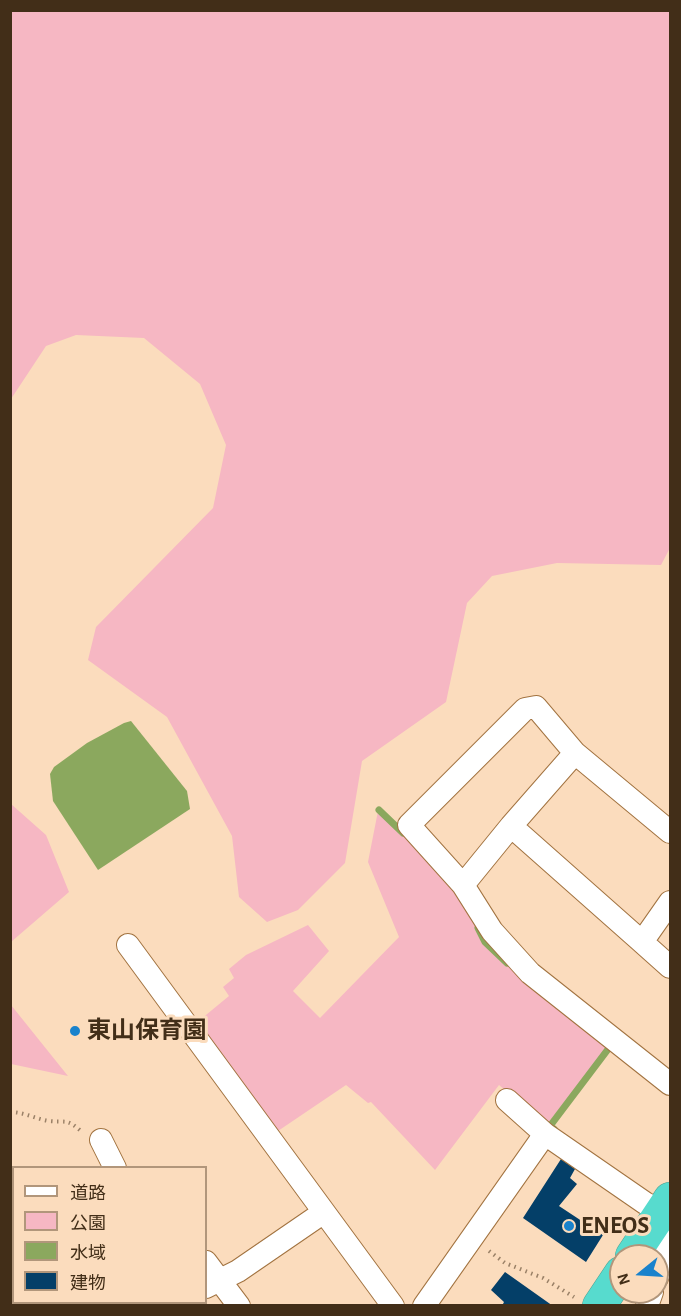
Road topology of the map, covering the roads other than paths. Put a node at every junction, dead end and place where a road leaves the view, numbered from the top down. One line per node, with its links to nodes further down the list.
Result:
1 (575, 753): 2 (street); 3 (street); 4 (street)
2 (511, 826): 4 (street); 6 (street)
3 (670, 832)
4 (463, 885): 9 (street)
5 (670, 902): 6 (street)
6 (642, 942): 8 (street)
7 (128, 945): 14 (street)
8 (670, 967)
9 (670, 1084)
10 (507, 1100): 11 (street)
11 (545, 1134): 15 (street); 24 (street)
12 (94, 1139): 13 (street)
13 (115, 1166)
14 (324, 1212): 19 (street); 23 (street)
15 (662, 1212): 16 (highway); 17 (street)
16 (640, 1244)
17 (665, 1244)
18 (207, 1265): 19 (street)
19 (213, 1284): 22 (street)
20 (609, 1284): 21 (highway)
21 (589, 1303)
22 (239, 1305)
23 (393, 1305)
24 (424, 1305)

